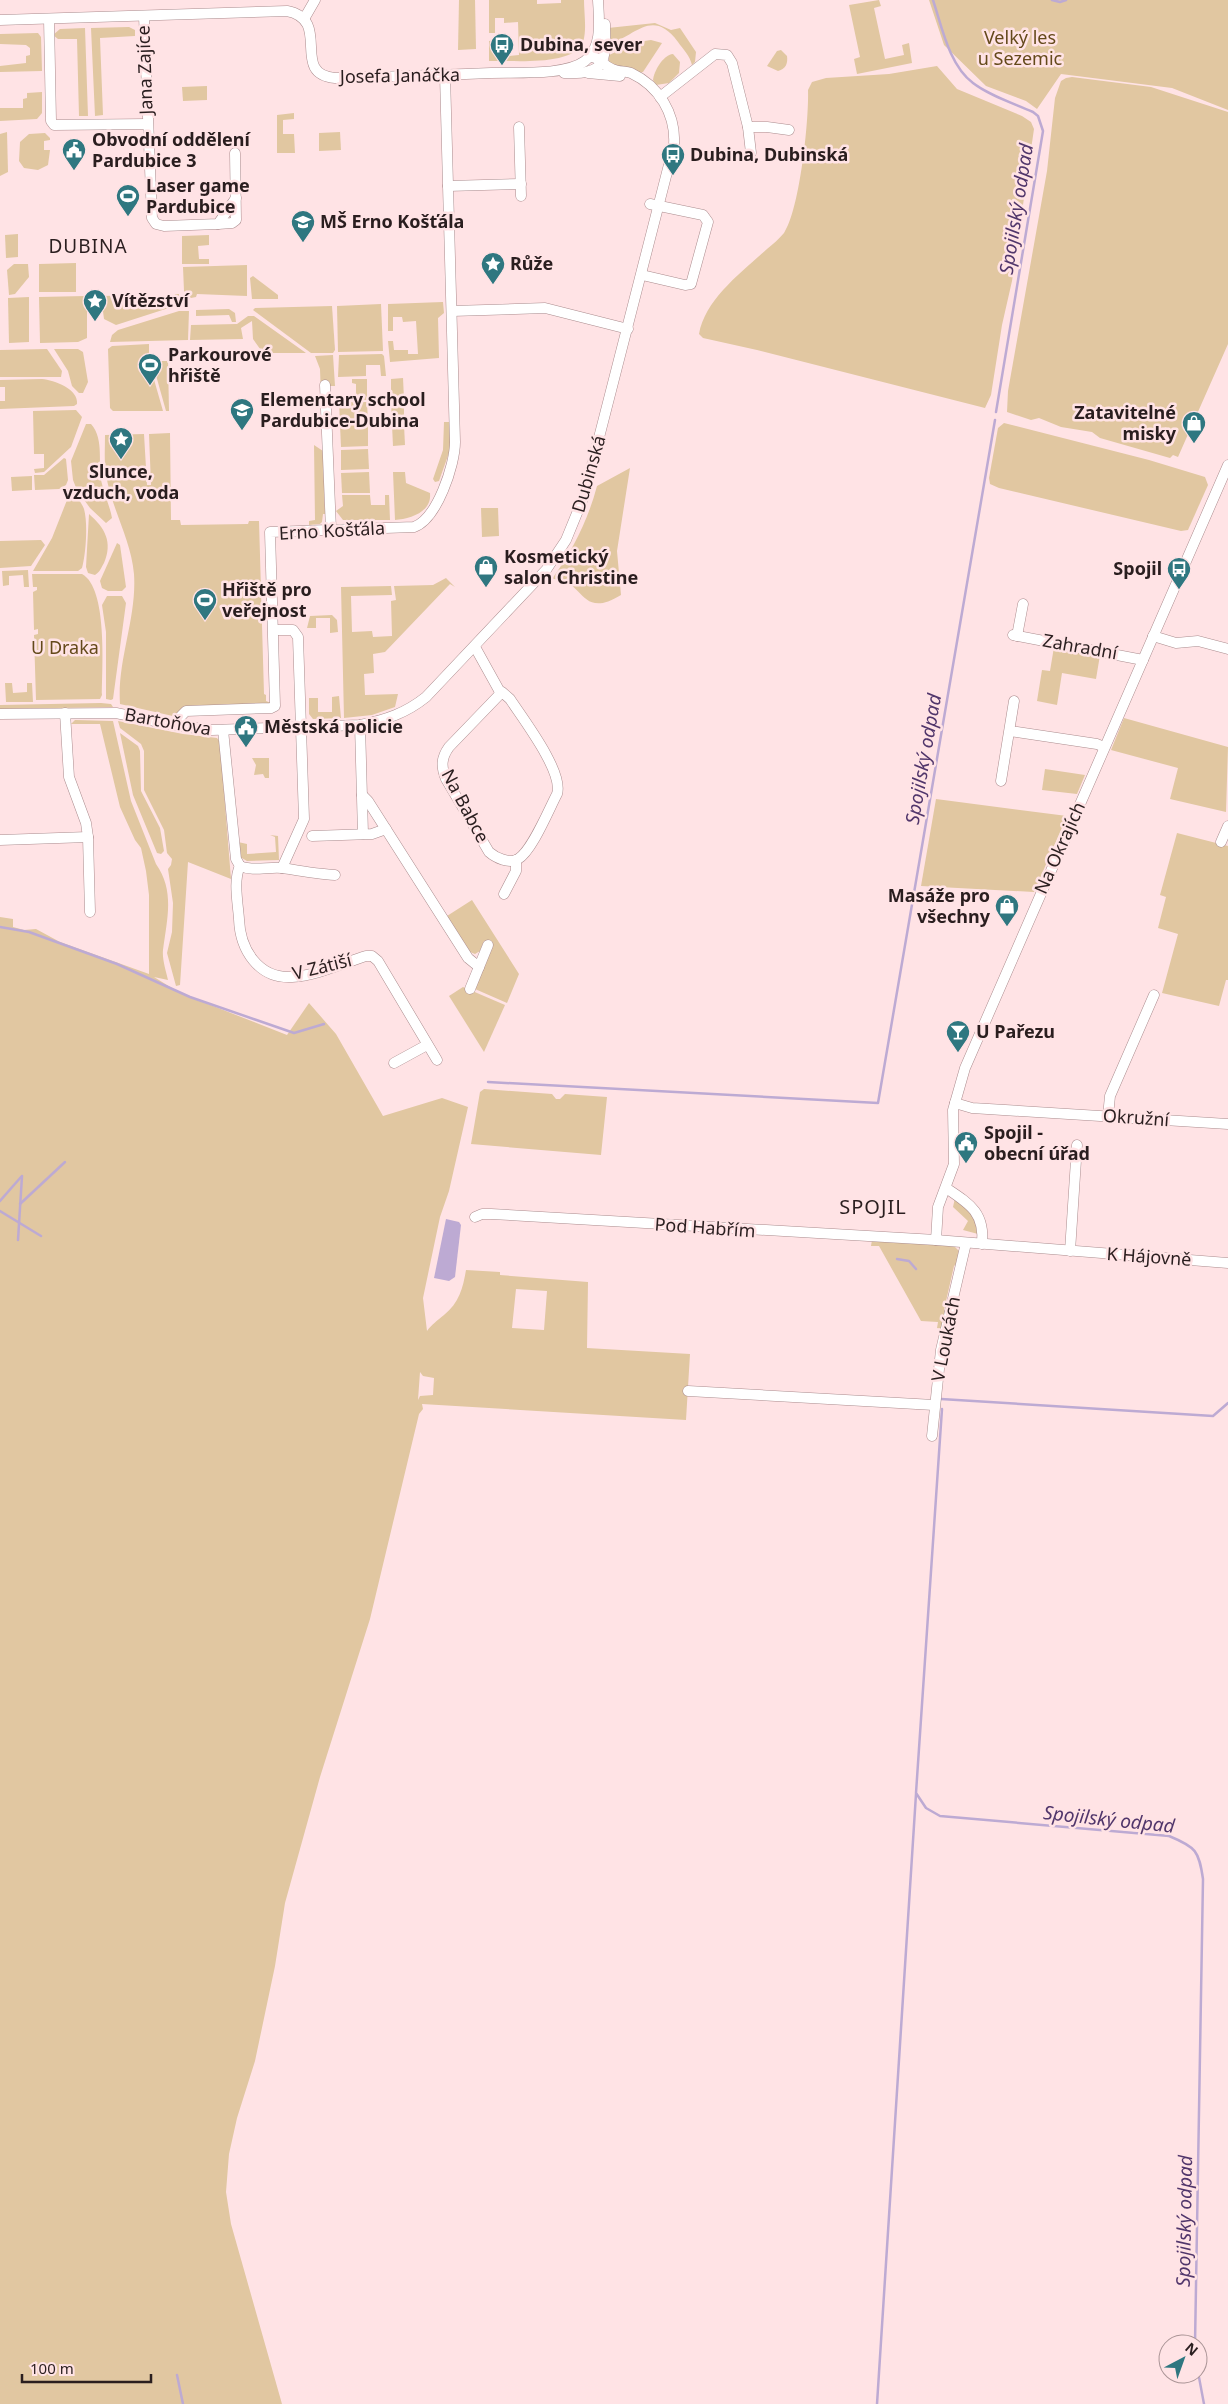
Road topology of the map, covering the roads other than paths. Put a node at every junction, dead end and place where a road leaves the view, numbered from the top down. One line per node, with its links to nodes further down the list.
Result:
1 (316, 0): 6 (street)
2 (598, 0): 8 (street)
3 (604, 0): 9 (street)
4 (144, 16): 5 (street, Jana Zajíce); 6 (street, Jana Zajíce); 16 (street, Jana Zajíce)
5 (48, 19): 7 (street, Jana Zajíce); 16 (street, Jana Zajíce)
6 (304, 19): 12 (street, Josefa Janáčka)
7 (0, 20)
8 (589, 57): 9 (street); 10 (street, Josefa Janáčka)
9 (600, 63): 11 (street); 13 (street); 14 (street, Dubinská)
10 (533, 71): 11 (street, Josefa Janáčka); 12 (street, Josefa Janáčka)
11 (588, 73): 13 (street)
12 (445, 75): 23 (street, Erno Košťála)
13 (609, 75): 14 (street)
14 (645, 82): 15 (street, Dubinská)
15 (660, 97): 18 (street); 25 (street, Dubinská)
16 (147, 124): 20 (street, Jana Zajíce)
17 (519, 127): 22 (street)
18 (748, 128): 19 (street); 21 (street)
19 (789, 130)
20 (236, 153)
21 (751, 153)
22 (521, 184): 23 (street); 24 (street)
23 (448, 186): 27 (street, Erno Košťála)
24 (521, 196)
25 (655, 205): 26 (street, Dubinská); 26 (street)
26 (642, 275): 28 (street, Dubinská)
27 (452, 311): 28 (street); 31 (street, Erno Košťála)
28 (628, 329): 35 (street, Dubinská)
29 (325, 385): 31 (street)
30 (1228, 465): 34 (street, Na Okrajích)
31 (330, 530): 33 (street, Erno Košťála)
32 (1023, 604): 37 (street, Zahradní)
33 (274, 630): 43 (street, Erno Košťála); 44 (street)
34 (1153, 636): 36 (street); 37 (street, Na Okrajích)
35 (475, 647): 38 (street); 42 (street, Dubinská)
36 (1228, 649)
37 (1143, 660): 47 (street, Na Okrajích)
38 (500, 692): 57 (street); 57 (street, Na Babce)
39 (1014, 701): 46 (street)
40 (65, 713): 41 (street, Bartoňova); 43 (street, Bartoňova); 54 (street)
41 (0, 714)
42 (360, 725): 44 (street, Dubinská); 49 (street)
43 (179, 726): 45 (street, Bartoňova)
44 (302, 727): 45 (street, Bartoňova); 59 (street)
45 (223, 730): 58 (street)
46 (1010, 731): 47 (street); 48 (street)
47 (1104, 747): 70 (street, Na Okrajích)
48 (1001, 781)
49 (362, 795): 51 (street); 52 (street)
50 (1228, 826): 56 (street)
51 (386, 829): 52 (street); 64 (street)
52 (362, 834): 53 (street)
53 (312, 836)
54 (88, 837): 55 (street); 62 (street)
55 (0, 840)
56 (1221, 842)
57 (516, 860): 61 (street)
58 (240, 866): 59 (street); 67 (street, V Zátiší)
59 (282, 868): 60 (street)
60 (335, 875)
61 (504, 894)
62 (90, 912)
63 (488, 945): 64 (street)
64 (479, 967): 65 (street)
65 (470, 989)
66 (1154, 995): 71 (street)
67 (427, 1045): 68 (street, V Zátiší); 69 (street)
68 (437, 1060)
69 (394, 1063)
70 (954, 1103): 71 (street, Okružní); 74 (street, Na Okrajích)
71 (1108, 1116): 72 (street, Okružní)
72 (1228, 1124)
73 (1077, 1146): 79 (street)
74 (946, 1188): 76 (street, Na Okrajích); 78 (street)
75 (475, 1217): 76 (street, Pod Habřím)
76 (936, 1240): 77 (street, K Hájovně)
77 (966, 1243): 78 (street, K Hájovně); 82 (street, V Loukách)
78 (982, 1244): 79 (street, K Hájovně)
79 (1070, 1251): 80 (street, K Hájovně)
80 (1228, 1263)
81 (688, 1391): 82 (street)
82 (934, 1405): 83 (street, V Loukách)
83 (932, 1436)

